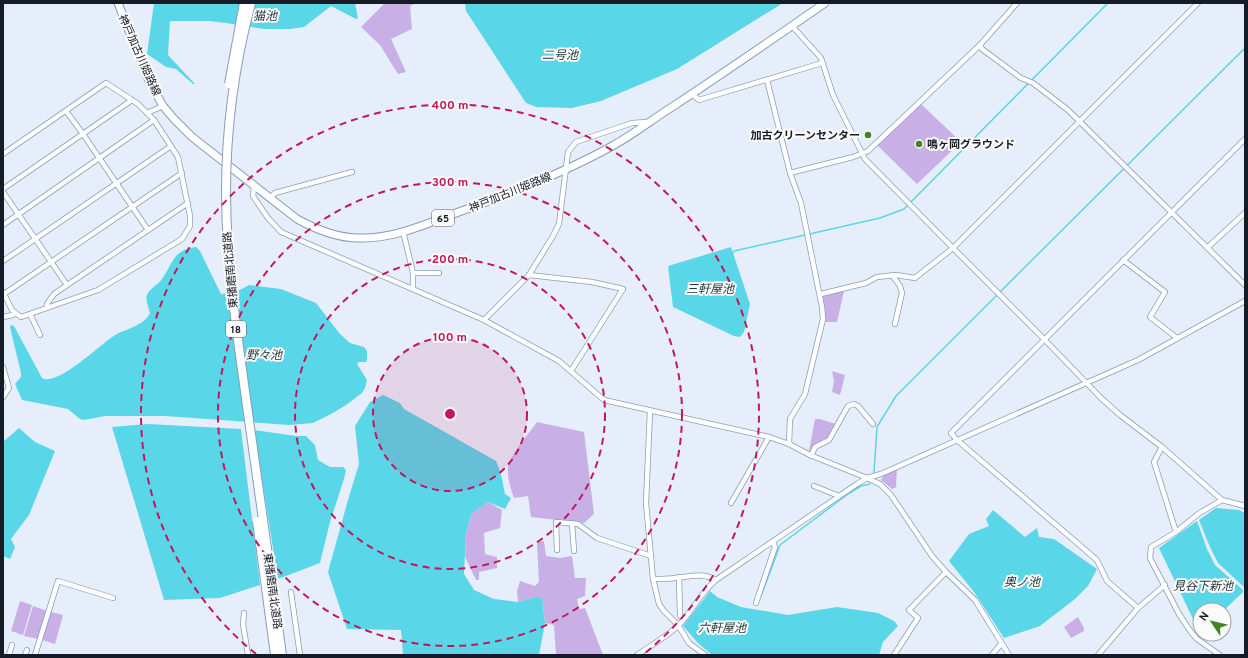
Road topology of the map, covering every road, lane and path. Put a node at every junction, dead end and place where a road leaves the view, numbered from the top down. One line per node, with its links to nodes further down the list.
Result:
1 (118, 3): 13 (main road, 神戸加古川姫路線 / 65)
2 (244, 3): 108 (highway, 東播磨南北道路 / 18, bridge)
3 (251, 3): 109 (highway, 東播磨南北道路 / 18, bridge)
4 (825, 3): 7 (main road, 神戸加古川姫路線 / 65)
5 (1017, 3): 8 (street)
6 (1198, 3): 17 (street)
7 (792, 26): 9 (street); 11 (main road, 神戸加古川姫路線 / 65)
8 (980, 45): 17 (street); 23 (street)
9 (822, 63): 10 (street); 23 (street)
10 (767, 80): 11 (street); 28 (street)
11 (692, 94): 18 (main road, 神戸加古川姫路線 / 65)
12 (132, 100): 14 (street); 15 (street); 19 (street)
13 (164, 106): 15 (street); 30 (main road, 神戸加古川姫路線 / 65)
14 (66, 111): 19 (street); 22 (street)
15 (147, 113): 16 (street)
16 (154, 120): 21 (street); 24 (street)
17 (1081, 121): 35 (street); 42 (street)
18 (649, 122): 25 (main road, 神戸加古川姫路線 / 65); 25 (street)
19 (83, 134): 24 (street); 31 (street)
20 (1245, 139): 35 (street)
21 (171, 146): 27 (street); 29 (street)
22 (3, 154)
23 (862, 154): 28 (street); 42 (street)
24 (100, 158): 29 (street); 37 (street)
25 (565, 170): 40 (main road, 神戸加古川姫路線 / 65); 49 (street)
26 (352, 172): 32 (street)
27 (182, 173): 33 (street); 34 (street)
28 (790, 173): 55 (street)
29 (117, 183): 34 (street); 41 (street)
30 (254, 186): 32 (main road, 神戸加古川姫路線 / 65); 53 (street)
31 (3, 191): 37 (street)
32 (270, 198): 40 (main road, 神戸加古川姫路線 / 65)
33 (188, 203): 39 (street); 57 (street)
34 (132, 206): 39 (street); 46 (street)
35 (1172, 213): 43 (street); 44 (street)
36 (1245, 213): 43 (street)
37 (18, 214): 38 (street); 41 (street)
38 (3, 225)
39 (148, 230): 51 (street)
40 (403, 231): 47 (street)
41 (36, 239): 45 (street); 46 (street)
42 (953, 248): 50 (street); 65 (street)
43 (1207, 248): 52 (street)
44 (1123, 260): 64 (street); 65 (street)
45 (3, 261)
46 (52, 262): 51 (street); 54 (street)
47 (413, 273): 48 (street); 53 (street)
48 (439, 273)
49 (529, 275): 61 (street); 67 (street)
50 (892, 276): 55 (street); 62 (street)
51 (67, 285): 57 (street)
52 (1245, 285)
53 (413, 289): 61 (street)
54 (4, 293): 58 (street)
55 (820, 294): 74 (street)
56 (1245, 301): 64 (street)
57 (47, 308): 59 (street)
58 (15, 313): 59 (street); 60 (street)
59 (30, 314): 63 (street)
60 (3, 316)
61 (484, 320): 67 (street)
62 (895, 324)
63 (40, 335)
64 (1177, 338): 68 (street)
65 (1044, 339): 68 (street); 73 (street)
66 (3, 368): 69 (street)
67 (571, 372): 70 (street)
68 (1087, 383): 73 (street); 75 (street)
69 (3, 397)
70 (650, 411): 72 (street); 88 (street)
71 (873, 424): 76 (street)
72 (769, 438): 74 (street); 81 (street)
73 (957, 440): 77 (street); 97 (street)
74 (788, 444): 76 (street)
75 (1162, 447): 80 (street); 84 (street)
76 (811, 456): 77 (street)
77 (867, 478): 79 (street); 89 (street)
78 (814, 486): 79 (street)
79 (839, 496): 85 (street)
80 (1222, 500): 82 (street); 84 (street)
81 (731, 503)
82 (1245, 506)
83 (572, 523): 86 (street); 87 (street); 88 (street)
84 (1176, 532): 93 (street)
85 (773, 542): 92 (street); 96 (street)
86 (557, 550)
87 (574, 551)
88 (650, 556): 91 (street)
89 (946, 572): 101 (street); 113 (street)
90 (679, 578): 91 (street); 92 (street); 99 (street)
91 (653, 579): 100 (street)
92 (716, 580): 99 (street)
93 (1165, 585): 97 (street); 117 (street)
94 (291, 592): 110 (street)
95 (113, 598): 106 (street)
96 (756, 603)
97 (1138, 608): 116 (street)
98 (244, 613): 107 (street)
99 (683, 620): 100 (street)
100 (678, 625): 111 (street); 112 (street)
101 (1001, 644): 114 (street); 115 (street)
102 (12, 645): 104 (street)
103 (27, 650): 105 (street)
104 (9, 655)
105 (25, 655)
106 (35, 655)
107 (248, 655)
108 (275, 655)
109 (282, 655)
110 (300, 655)
111 (637, 655)
112 (706, 655)
113 (894, 655)
114 (992, 655)
115 (1009, 655)
116 (1098, 655)
117 (1220, 655)

